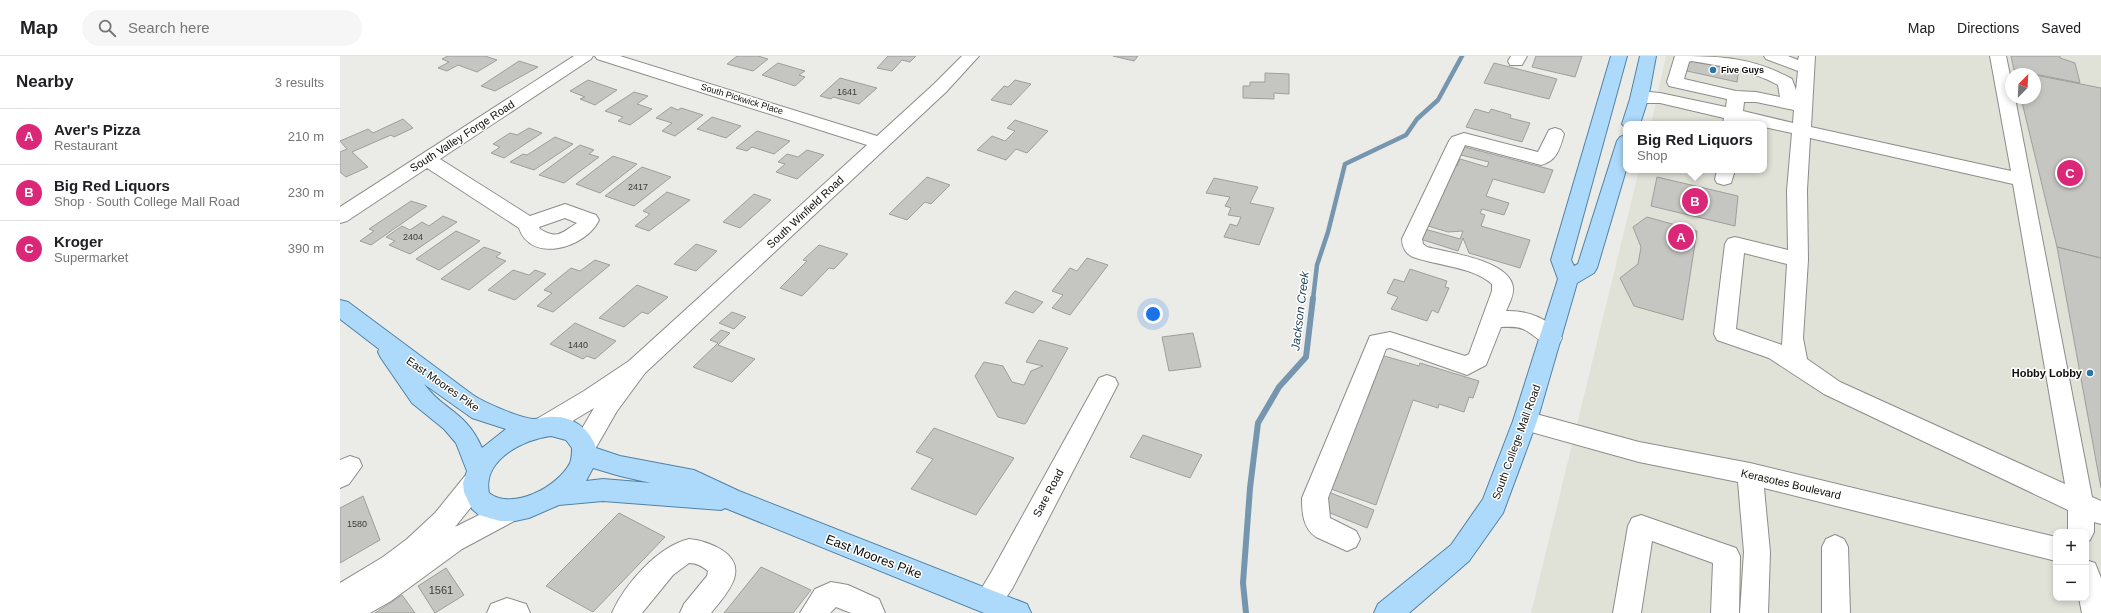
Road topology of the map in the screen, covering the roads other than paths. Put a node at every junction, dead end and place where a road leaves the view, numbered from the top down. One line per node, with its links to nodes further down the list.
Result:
1 (585, 56): 23 (street, South Valley Forge Road)
2 (603, 56): 21 (street, South Pickwick Place)
3 (971, 56): 21 (street, South Winfield Road)
4 (1619, 56): 11 (main road)
5 (1648, 56): 13 (main road)
6 (1687, 56): 12 (street)
7 (1691, 56): 14 (street)
8 (1772, 56): 10 (street)
9 (1998, 56): 24 (street)
10 (1806, 62): 14 (street)
11 (1609, 92): 13 (main road); 28 (main road)
12 (1736, 96): 14 (street); 16 (street)
13 (1639, 99): 15 (main road); 16 (street)
14 (1797, 105): 20 (street)
15 (1632, 121)
16 (1730, 121)
17 (1767, 129): 20 (street)
18 (1767, 133): 20 (street)
19 (1555, 134): 30 (street)
20 (1801, 136): 24 (street); 27 (street)
21 (880, 143): 34 (street, South Winfield Road)
22 (1623, 152): 28 (main road)
23 (427, 158): 25 (street, South Valley Forge Road); 26 (street)
24 (2024, 187): 43 (street)
25 (340, 216)
26 (528, 224)
27 (1798, 260): 33 (street); 33 (street)
28 (1568, 279): 32 (main road, South College Mall Road)
29 (340, 308): 31 (main road, East Moores Pike)
30 (1494, 320): 32 (street); 46 (street)
31 (380, 338): 37 (main road, East Moores Pike); 40 (main road, East Moores Pike)
32 (1551, 338): 36 (main road, South College Mall Road)
33 (1796, 363): 43 (street)
34 (637, 367): 37 (street, South Winfield Road); 38 (street, South Winfield Road)
35 (1107, 384): 51 (street, Sare Road)
36 (1525, 421): 39 (street, Kerasotes Boulevard); 58 (main road, South College Mall Road)
37 (538, 428): 38 (main road); 40 (main road)
38 (585, 449): 41 (main road); 42 (main road, East Moores Pike)
39 (1750, 474): 48 (street, Kerasotes Boulevard); 61 (street)
40 (477, 477): 44 (main road); 50 (street)
41 (554, 495): 42 (main road, East Moores Pike); 44 (main road)
42 (730, 499): 51 (main road, East Moores Pike)
43 (2091, 508): 45 (street)
44 (509, 511): 53 (street)
45 (2082, 529)
46 (1347, 539)
47 (1835, 547): 62 (street)
48 (2053, 547)
49 (2089, 584): 63 (street)
50 (340, 597)
51 (988, 601): 57 (main road, East Moores Pike)
52 (820, 605): 56 (street)
53 (344, 613)
54 (626, 613): 55 (street)
55 (694, 613)
56 (871, 613)
57 (1017, 613)
58 (1388, 613)
59 (1627, 613): 60 (street)
60 (1725, 613)
61 (1754, 613)
62 (1836, 613)
63 (2096, 613)

